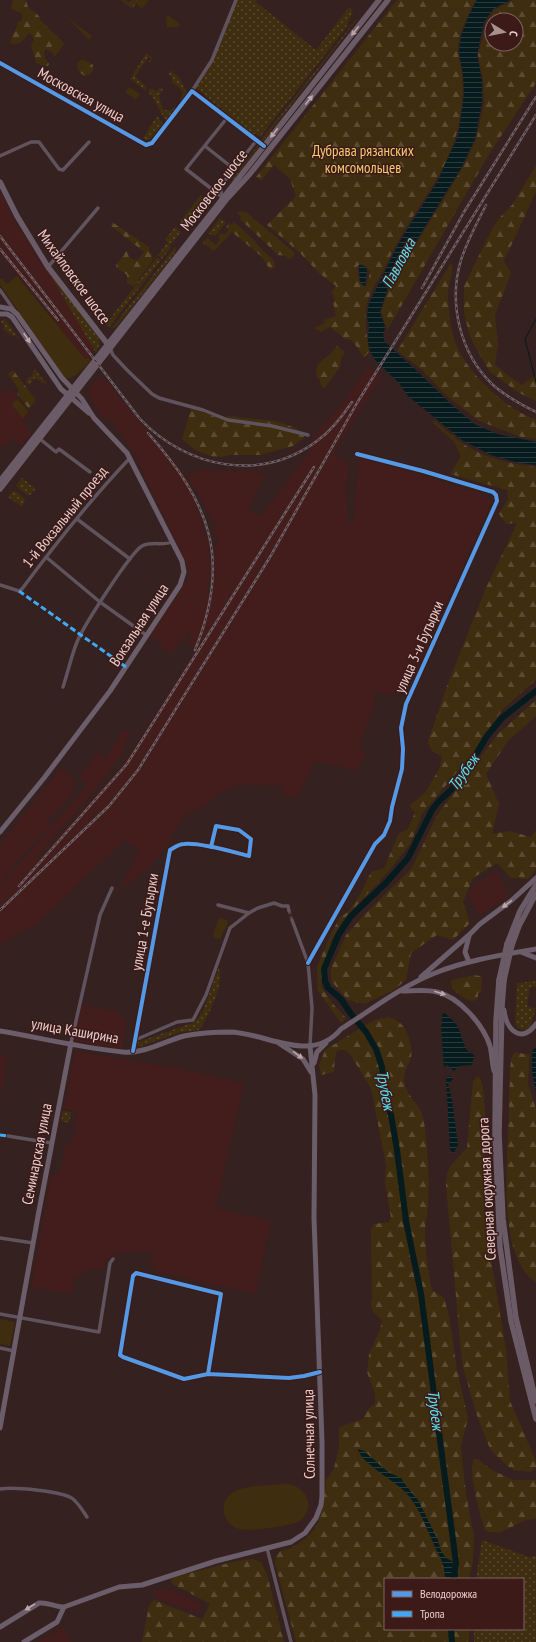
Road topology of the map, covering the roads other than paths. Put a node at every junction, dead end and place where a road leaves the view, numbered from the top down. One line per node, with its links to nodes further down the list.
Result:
1 (236, 0): 5 (street)
2 (379, 0): 10 (main road, Московское шоссе, one-way to 10)
3 (388, 0): 14 (main road, Московское шоссе, one-way to 3)
4 (0, 63): 5 (street, Московская улица)
5 (192, 91): 6 (street)
6 (227, 118): 7 (street); 9 (street)
7 (256, 140): 10 (street); 12 (street)
8 (89, 142): 11 (street)
9 (205, 146): 12 (street); 14 (street)
10 (264, 146): 14 (main road, Московское шоссе)
11 (0, 156)
12 (234, 169): 14 (street)
13 (0, 182): 16 (main road, Михайловское шоссе)
14 (224, 199): 22 (main road, Московское шоссе)
15 (98, 208): 16 (street)
16 (48, 267): 22 (main road, Михайловское шоссе)
17 (0, 290): 18 (street)
18 (6, 298): 19 (street); 21 (street)
19 (3, 307): 20 (street); 21 (main road, Вокзальная улица)
20 (1, 313): 24 (main road, Вокзальная улица, one-way to 24)
21 (17, 314): 23 (main road, Вокзальная улица)
22 (109, 346): 23 (main road, Московское шоссе); 26 (street)
23 (74, 391): 24 (main road, Московское шоссе); 25 (main road, Вокзальная улица)
24 (70, 396): 25 (main road, Вокзальная улица); 27 (main road); 31 (main road)
25 (94, 418): 29 (main road, Вокзальная улица)
26 (308, 435)
27 (40, 439): 30 (street); 32 (main road)
28 (357, 454): 57 (street, улица 3-и Бутырки)
29 (130, 458): 33 (street, 1-й Вокзальный проезд); 34 (main road, Вокзальная улица)
30 (90, 472)
31 (0, 481)
32 (0, 489)
33 (77, 519): 35 (street, 1-й Вокзальный проезд); 36 (street)
34 (172, 542): 36 (street); 39 (main road, Вокзальная улица)
35 (46, 557): 37 (street, 1-й Вокзальный проезд); 38 (street)
36 (130, 559): 38 (street)
37 (0, 585)
38 (100, 602): 39 (street); 40 (street)
39 (146, 635): 41 (main road, Вокзальная улица)
40 (63, 687)
41 (0, 832)
42 (211, 847): 42 (street, улица 1-е Бутырки); 65 (street, улица 1-е Бутырки)
43 (536, 878): 51 (main road, one-way to 51)
44 (536, 885): 52 (main road, Северная окружная дорога)
45 (112, 888): 67 (street, Семинарская улица)
46 (536, 894): 52 (main road, Северная окружная дорога)
47 (218, 905): 49 (street)
48 (289, 911): 49 (street)
49 (249, 913): 65 (street)
50 (292, 921): 57 (street)
51 (470, 935): 56 (main road); 59 (main road)
52 (509, 944): 58 (main road, Северная окружная дорога, bridge)
53 (536, 949): 54 (main road)
54 (520, 952): 55 (main road); 56 (main road)
55 (536, 958)
56 (469, 962): 59 (main road)
57 (308, 963): 68 (street)
58 (502, 980): 61 (main road); 72 (main road, Северная окружная дорога)
59 (417, 981): 60 (main road)
60 (401, 991): 64 (main road); 72 (main road, one-way to 72)
61 (502, 997): 62 (main road); 84 (main road)
62 (536, 1024)
63 (0, 1031): 67 (main road, улица Каширина)
64 (334, 1038): 68 (main road); 70 (main road)
65 (136, 1040): 69 (street, улица 1-е Бутырки)
66 (275, 1041): 68 (main road, улица Каширина); 69 (main road, улица Каширина); 71 (main road, Солнечная улица, one-way to 71)
67 (71, 1043): 69 (main road, улица Каширина); 74 (main road, Семинарская улица)
68 (310, 1046): 70 (main road, Солнечная улица)
69 (133, 1051)
70 (313, 1069): 71 (main road, Солнечная улица)
71 (313, 1076): 82 (main road, Солнечная улица)
72 (495, 1076): 85 (main road, Северная окружная дорога)
73 (8, 1136): 74 (street)
74 (51, 1143): 76 (main road, Семинарская улица)
75 (0, 1238): 76 (street)
76 (33, 1243): 79 (main road, Семинарская улица)
77 (113, 1259): 79 (street)
78 (0, 1314): 79 (street)
79 (20, 1318): 81 (main road, Семинарская улица)
80 (0, 1348): 81 (street)
81 (14, 1351): 86 (main road, Семинарская улица)
82 (320, 1372): 83 (street); 89 (main road, Солнечная улица)
83 (208, 1374): 83 (street)
84 (536, 1401)
85 (536, 1419)
86 (0, 1428)
87 (0, 1489): 88 (street)
88 (87, 1517)
89 (267, 1548): 90 (main road, Солнечная улица); 93 (street)
90 (64, 1607): 91 (main road, one-way to 91); 92 (main road)
91 (0, 1627)
92 (24, 1642)
93 (291, 1642)

